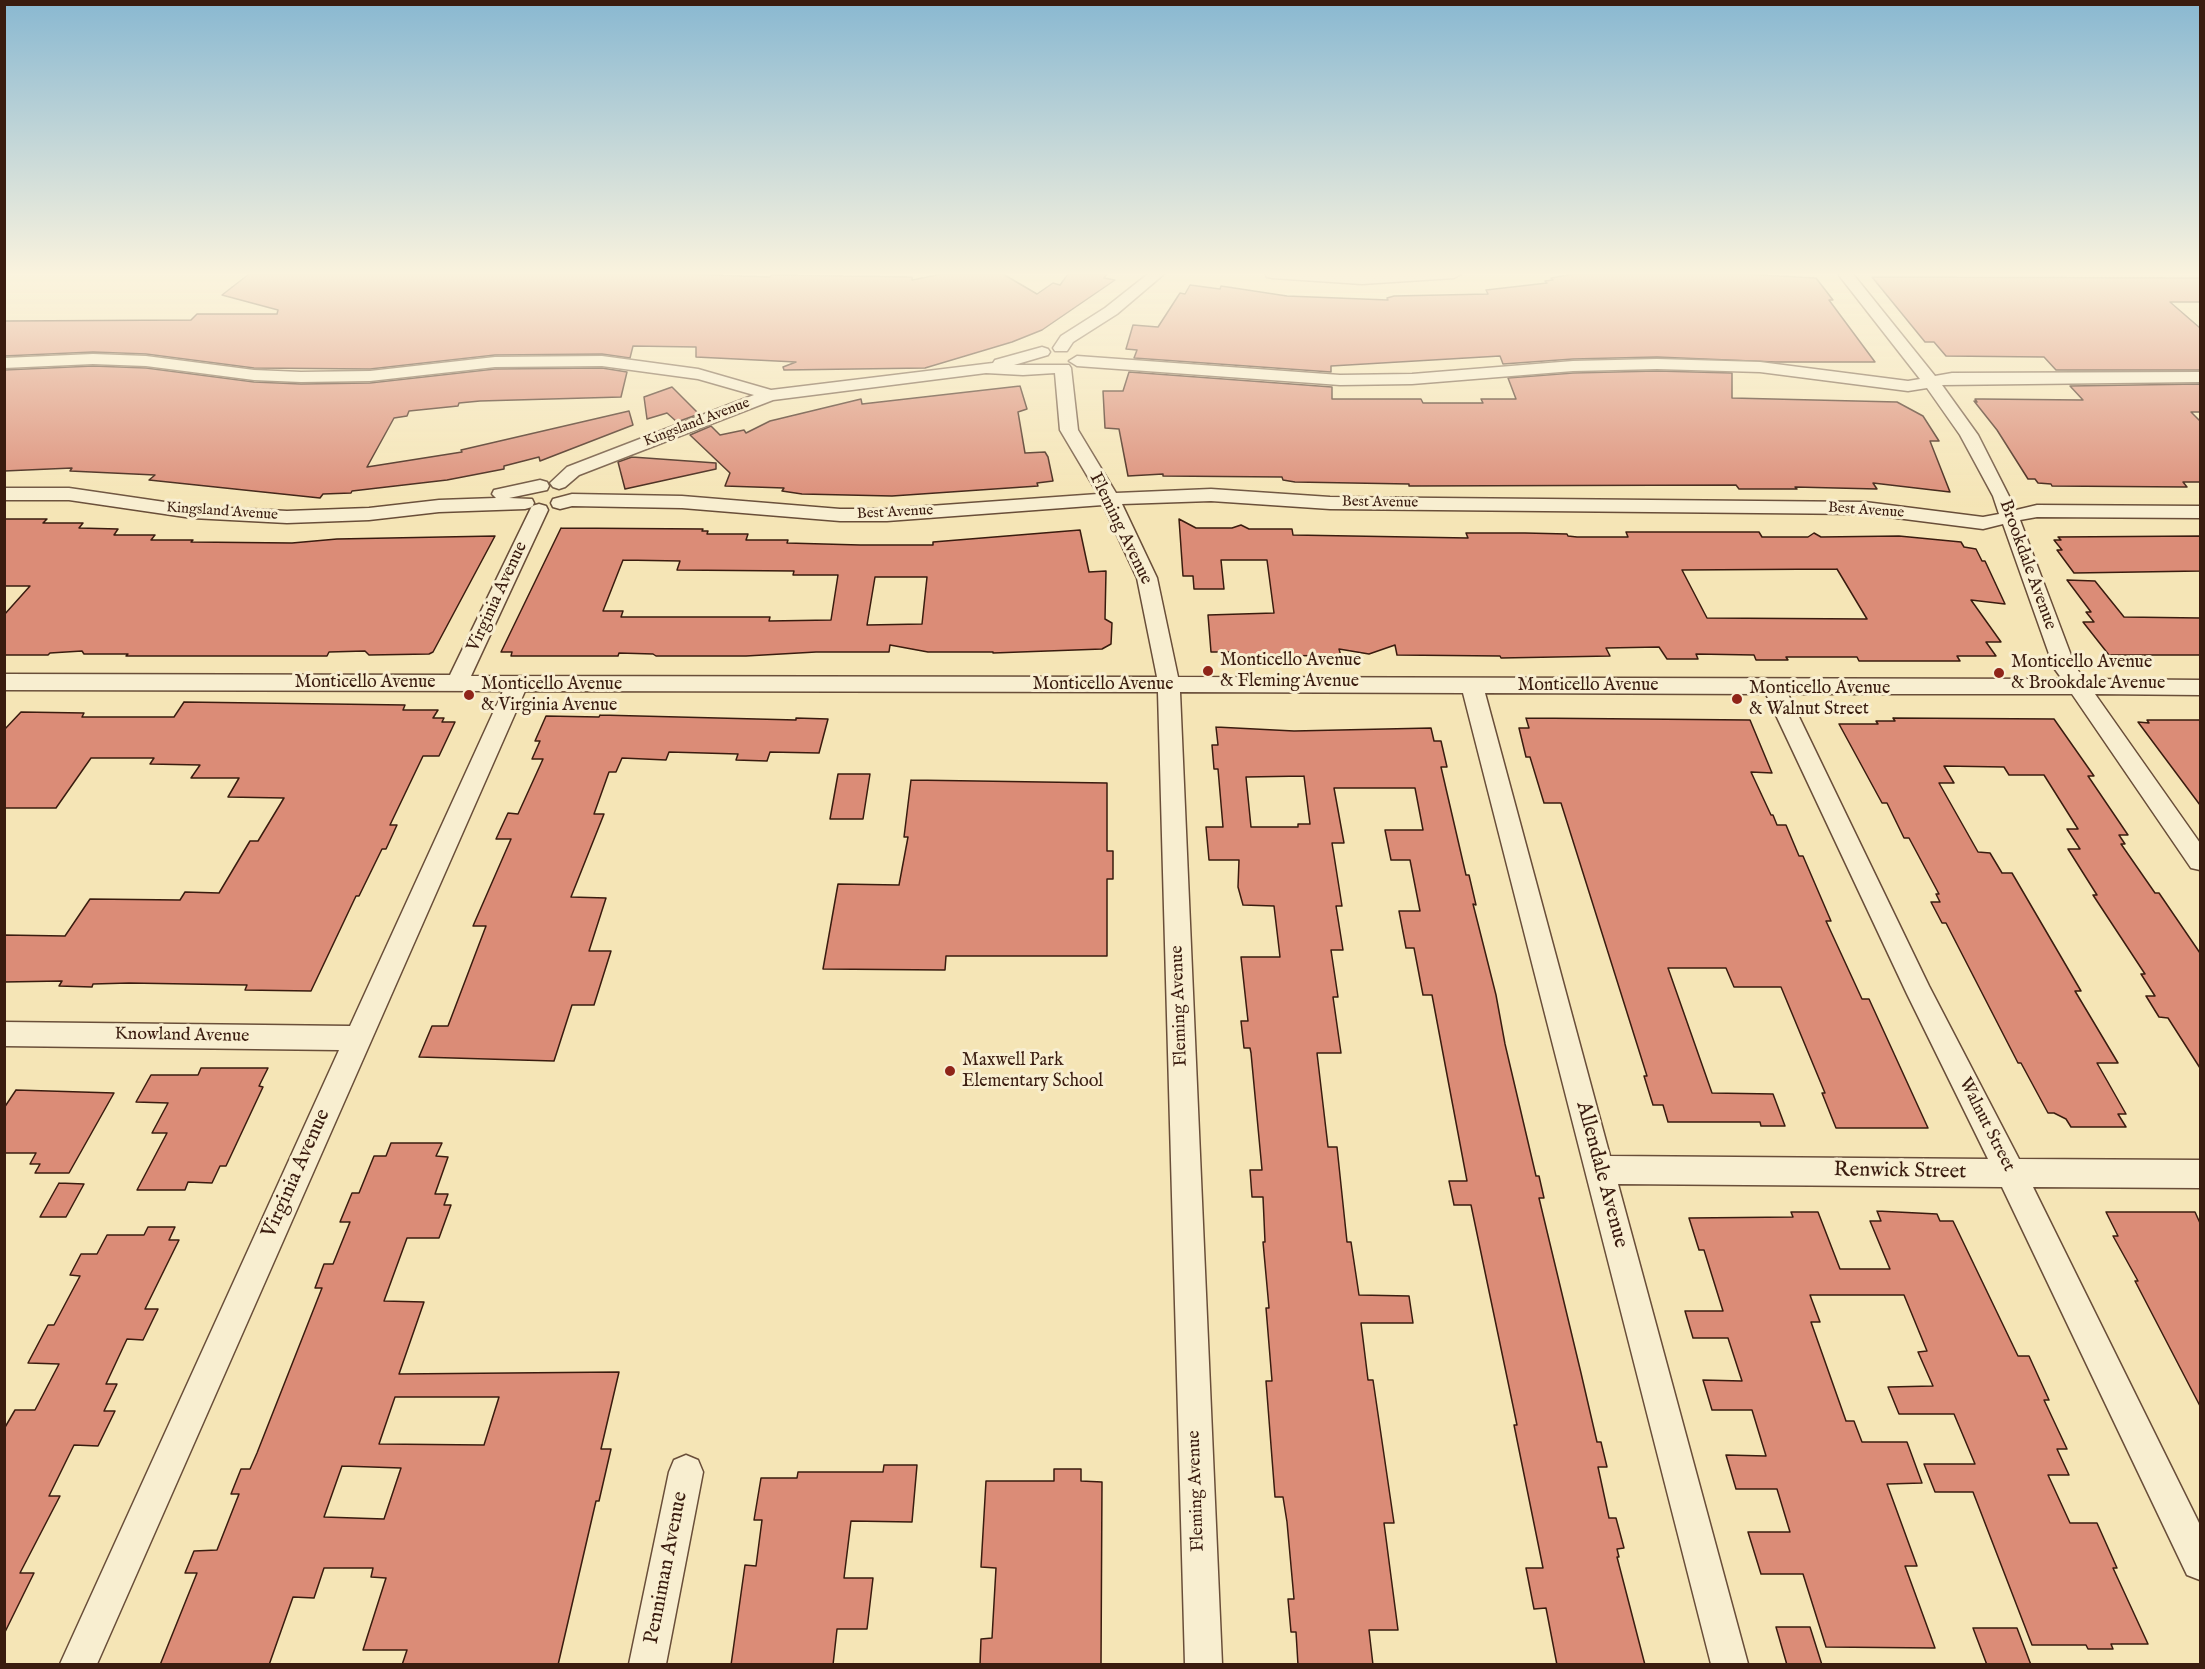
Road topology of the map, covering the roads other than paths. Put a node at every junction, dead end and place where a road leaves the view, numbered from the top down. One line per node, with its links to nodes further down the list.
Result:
1 (1062, 352): 3 (street)
2 (1907, 352): 6 (street, Brookdale Avenue)
3 (1059, 359): 6 (street, Kingsland Avenue); 7 (street, Kingsland Avenue); 11 (street, Fleming Avenue)
4 (4, 363): 7 (street)
5 (2200, 377): 6 (street, Kingsland Avenue)
6 (1931, 382): 16 (street, Brookdale Avenue)
7 (770, 395): 8 (street, Kingsland Avenue)
8 (559, 483): 9 (street, Kingsland Avenue); 12 (street)
9 (540, 486): 13 (street, Kingsland Avenue); 14 (street, Virginia Avenue)
10 (4, 494): 13 (street, Kingsland Avenue)
11 (1110, 499): 12 (street, Best Avenue); 16 (street, Best Avenue); 20 (street, Fleming Avenue)
12 (560, 503): 14 (street, Best Avenue)
13 (440, 506): 14 (street, Kingsland Avenue)
14 (532, 506): 18 (street, Virginia Avenue)
15 (2200, 512): 16 (street, Best Avenue)
16 (2009, 517): 23 (street, Brookdale Avenue)
17 (4, 682): 18 (street, Monticello Avenue)
18 (457, 683): 19 (street, Monticello Avenue)
19 (517, 684): 20 (street, Monticello Avenue); 27 (street, Virginia Avenue)
20 (1169, 684): 21 (street, Monticello Avenue); 35 (street, Fleming Avenue)
21 (1472, 686): 22 (street, Monticello Avenue); 28 (street, Allendale Avenue)
22 (1774, 687): 23 (street, Monticello Avenue); 29 (street, Walnut Street)
23 (2076, 687): 24 (street, Monticello Avenue); 25 (street, Brookdale Avenue)
24 (2200, 687)
25 (2200, 861)
26 (4, 1034): 27 (street, Knowland Avenue)
27 (359, 1038): 33 (street, Virginia Avenue)
28 (1600, 1170): 29 (street, Renwick Street); 36 (street, Allendale Avenue)
29 (2010, 1173): 30 (street, Renwick Street); 32 (street, Walnut Street)
30 (2200, 1174)
31 (686, 1472): 34 (street, Penniman Avenue)
32 (2200, 1562)
33 (78, 1665)
34 (647, 1665)
35 (1203, 1665)
36 (1729, 1665)

